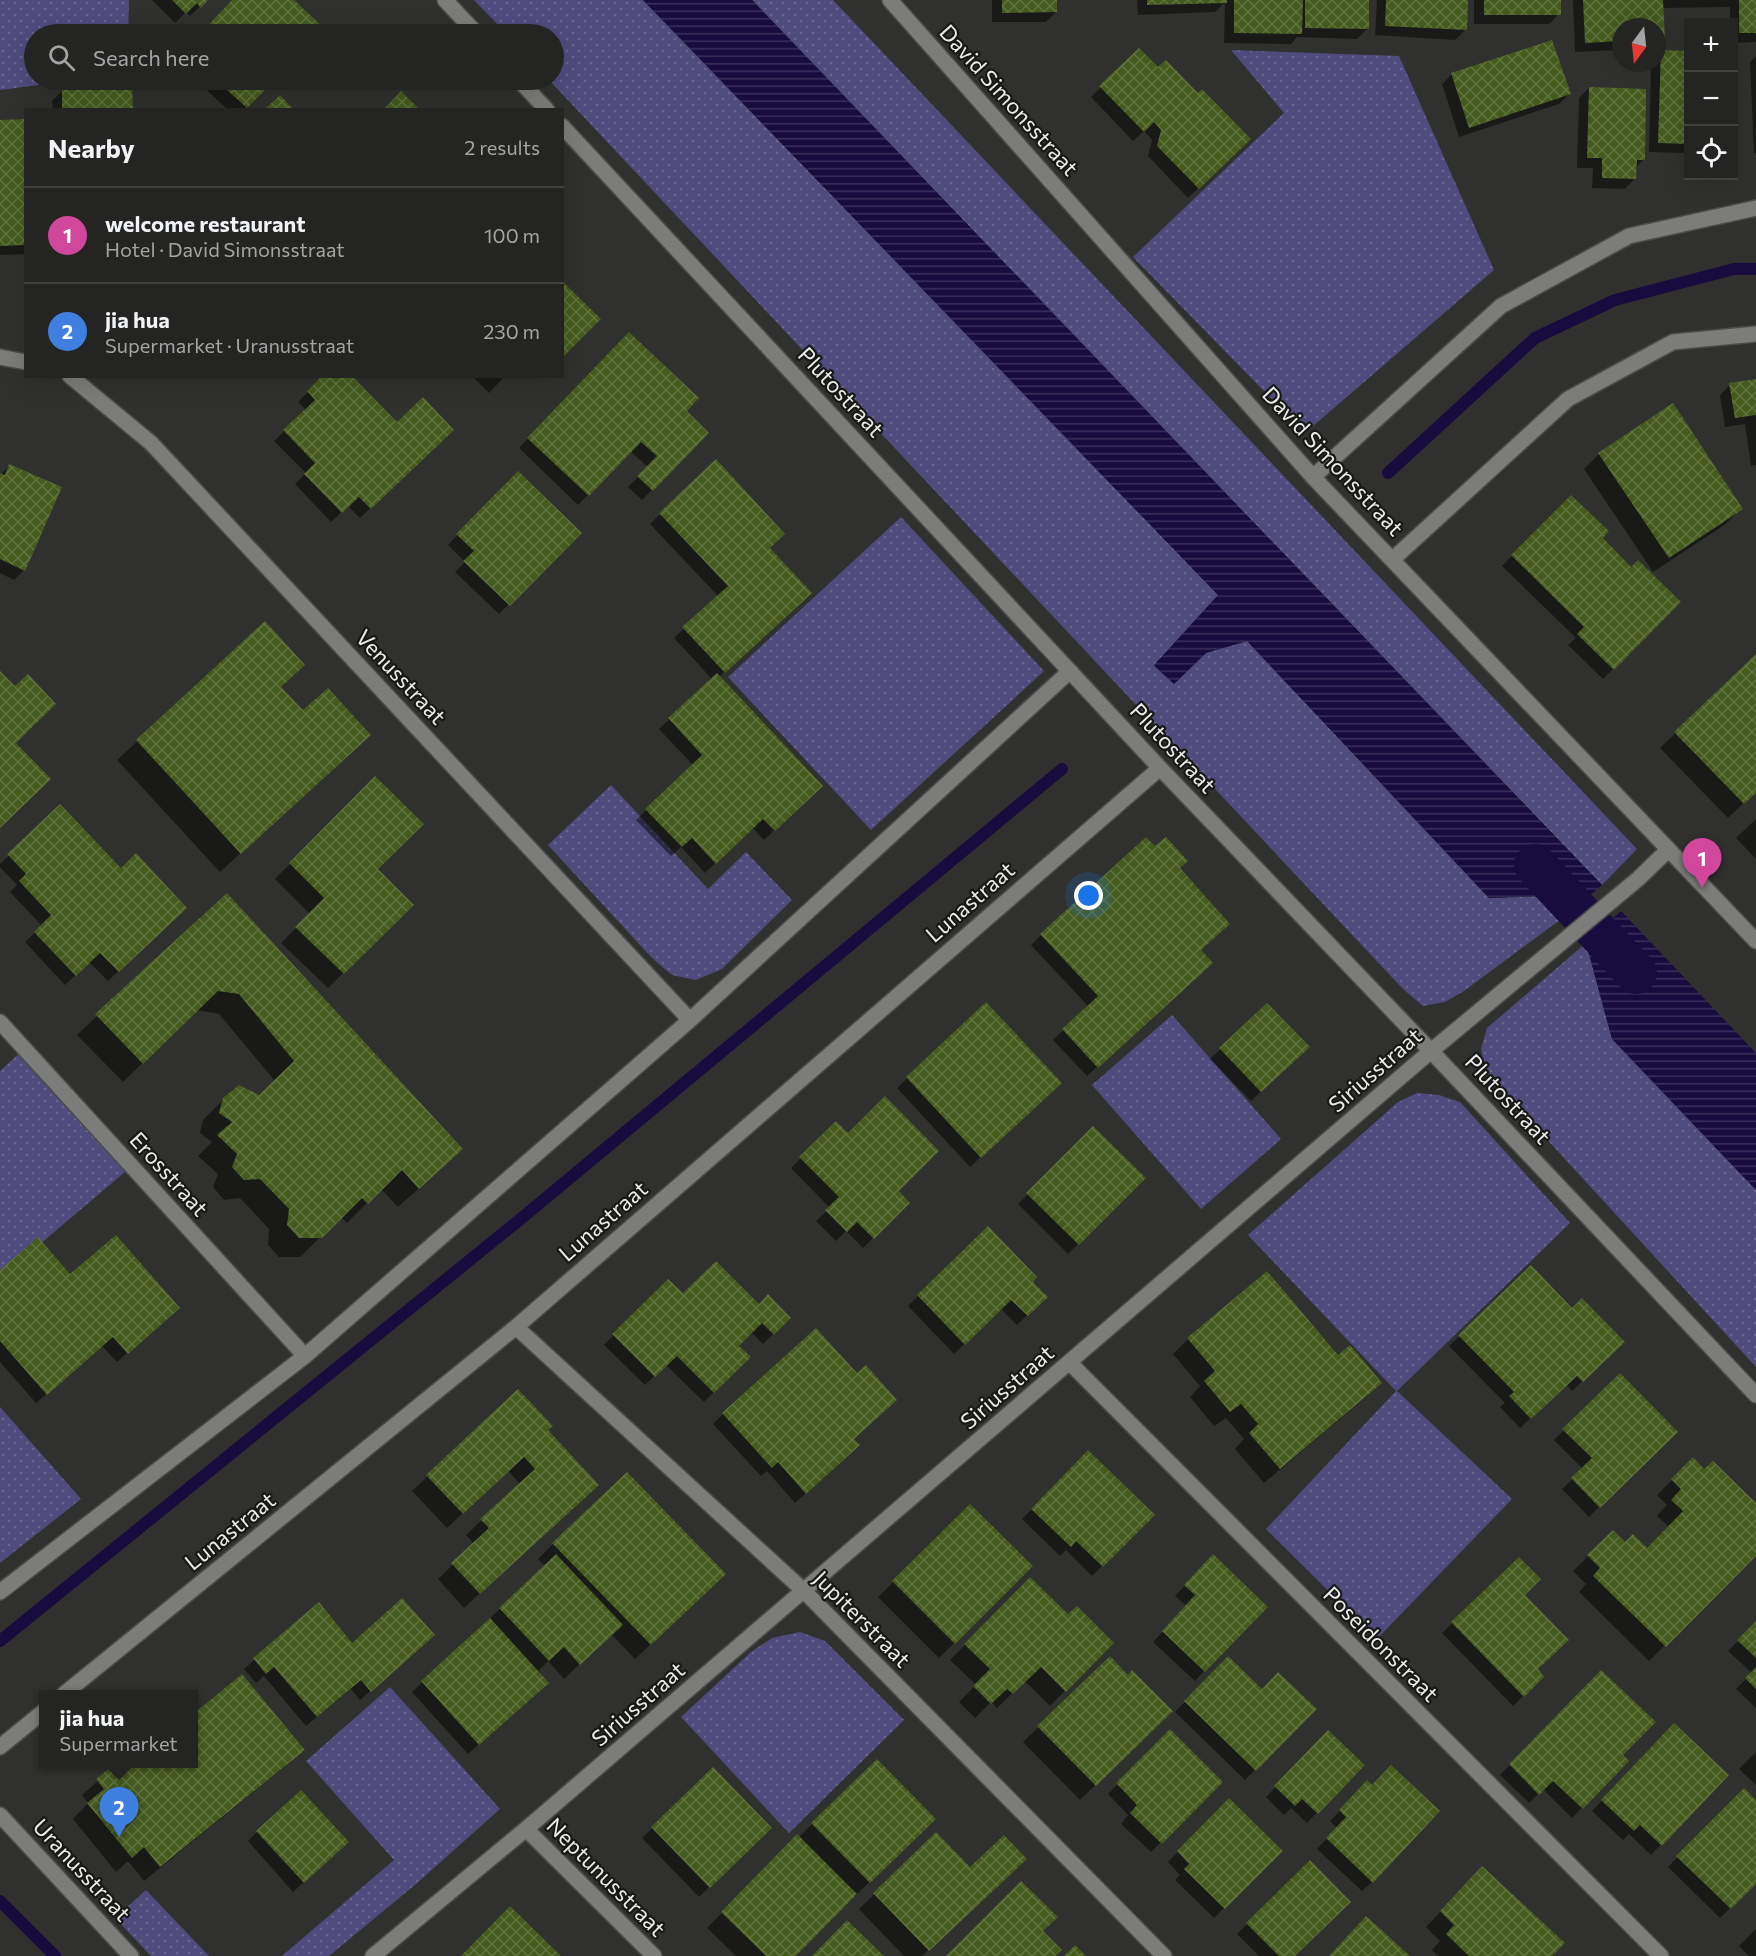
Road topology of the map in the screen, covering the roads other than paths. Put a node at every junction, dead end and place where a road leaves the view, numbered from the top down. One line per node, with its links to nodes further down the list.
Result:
1 (445, 0): 3 (street)
2 (890, 0): 12 (street, David Simonsstraat)
3 (468, 24)
4 (528, 90): 5 (street)
5 (545, 108)
6 (564, 128): 14 (street, Plutostraat)
7 (1756, 208): 12 (street)
8 (1756, 334): 13 (street)
9 (0, 357): 10 (street)
10 (24, 362)
11 (72, 378): 18 (street, Venusstraat)
12 (1313, 477): 13 (street, David Simonsstraat)
13 (1393, 559): 16 (street, David Simonsstraat)
14 (1070, 671): 15 (street, Plutostraat); 18 (street)
15 (1160, 768): 20 (street, Plutostraat); 21 (street, Lunastraat)
16 (1668, 850): 17 (street, David Simonsstraat); 20 (street, Siriusstraat)
17 (1756, 941)
18 (690, 1020): 22 (street)
19 (0, 1022): 22 (street, Erosstraat)
20 (1431, 1051): 23 (street, Siriusstraat); 24 (street, Plutostraat)
21 (516, 1327): 25 (street, Jupiterstraat); 27 (street, Lunastraat)
22 (305, 1356): 26 (street)
23 (1070, 1363): 25 (street, Siriusstraat); 36 (street, Poseidonstraat)
24 (1756, 1395)
25 (804, 1591): 31 (street, Siriusstraat); 35 (street, Jupiterstraat)
26 (0, 1592)
27 (70, 1690)
28 (39, 1715): 29 (street)
29 (0, 1747)
30 (0, 1815): 32 (street, Uranusstraat)
31 (526, 1829): 33 (street, Siriusstraat); 34 (street, Neptunusstraat)
32 (131, 1956)
33 (373, 1956)
34 (654, 1956)
35 (1164, 1956)
36 (1661, 1956)

